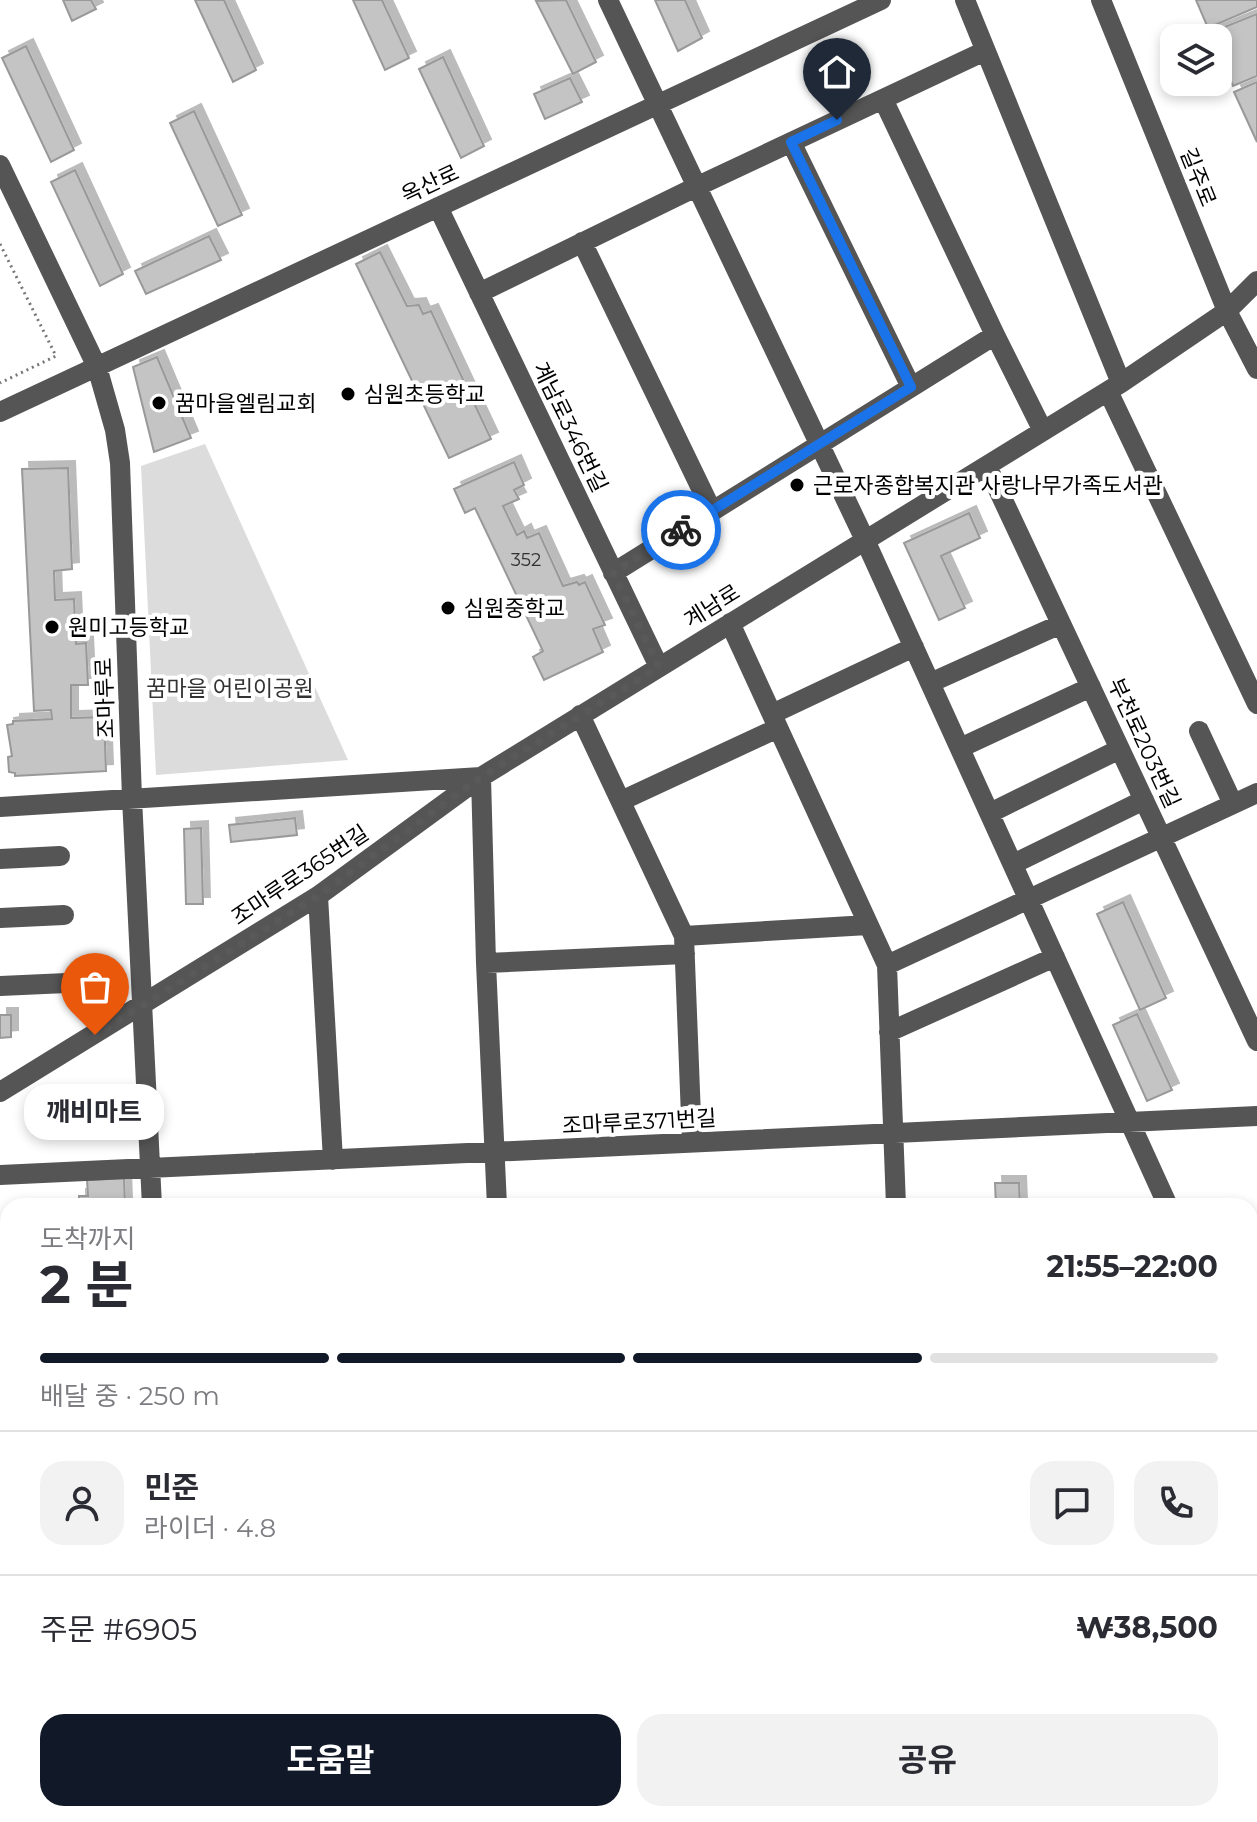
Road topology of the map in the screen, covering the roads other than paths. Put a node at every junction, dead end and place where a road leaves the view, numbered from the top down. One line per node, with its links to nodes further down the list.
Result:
1 (608, 0): 7 (street)
2 (965, 0): 5 (street)
3 (1101, 0): 15 (street, 길주로)
4 (867, 3): 7 (street, 옥산로)
5 (985, 51): 6 (street); 20 (street)
6 (883, 99): 8 (street); 16 (street)
7 (658, 103): 10 (street); 11 (street, 옥산로)
8 (791, 142): 10 (street); 19 (street)
9 (0, 165): 17 (street, 조마루로)
10 (698, 186): 12 (street); 23 (street)
11 (438, 207): 14 (street, 계남로346번길); 17 (street, 옥산로)
12 (582, 242): 14 (street); 25 (street)
13 (1257, 281): 15 (street, 계남로)
14 (479, 293): 27 (street, 계남로346번길)
15 (1227, 311): 18 (street, 길주로); 20 (street, 계남로)
16 (995, 335): 19 (street); 22 (street)
17 (97, 367): 21 (street, 옥산로); 42 (street, 조마루로)
18 (1257, 369)
19 (911, 387): 23 (street)
20 (1115, 387): 22 (street, 계남로); 34 (street)
21 (0, 412)
22 (1043, 431): 24 (street, 계남로)
23 (819, 443): 25 (street); 26 (street)
24 (987, 466): 26 (street, 계남로); 29 (street, 부천로203번길)
25 (712, 511): 27 (street)
26 (865, 540): 28 (street, 계남로); 30 (street)
27 (613, 573): 31 (street, 계남로346번길)
28 (730, 623): 31 (street, 계남로); 36 (street)
29 (1061, 624): 32 (street); 33 (street, 부천로203번길)
30 (914, 647): 32 (street); 36 (street)
31 (659, 667): 35 (street, 계남로)
32 (930, 683): 38 (street)
33 (1091, 687): 38 (street); 39 (street, 부천로203번길)
34 (1257, 704)
35 (580, 715): 40 (street, 계남로); 44 (street)
36 (775, 721): 44 (street); 56 (street)
37 (1199, 731): 45 (street)
38 (960, 748): 47 (street)
39 (1120, 749): 43 (street, 부천로203번길); 47 (street)
40 (481, 777): 42 (street, 계남로); 52 (street, 조마루로365번길); 59 (street)
41 (1257, 793): 45 (street)
42 (132, 798): 46 (street, 계남로); 63 (street, 조마루로)
43 (1144, 800): 48 (street, 부천로203번길); 51 (street)
44 (621, 801): 57 (street)
45 (1233, 804): 48 (street)
46 (0, 807)
47 (990, 813): 51 (street)
48 (1162, 838): 53 (street); 65 (street, 부천로203번길)
49 (60, 856): 50 (street)
50 (0, 859)
51 (1013, 864): 53 (street)
52 (318, 896): 63 (street, 조마루로365번길); 72 (street)
53 (1029, 900): 58 (street); 60 (street)
54 (64, 915): 55 (street)
55 (0, 918)
56 (868, 925): 57 (street); 60 (street)
57 (684, 945): 59 (street); 70 (street)
58 (1055, 957): 64 (street); 68 (street)
59 (486, 963): 71 (street)
60 (887, 965): 64 (street)
61 (89, 982): 62 (street)
62 (0, 986)
63 (142, 1007): 66 (street, 조마루로365번길); 73 (street, 조마루로)
64 (889, 1032): 69 (street)
65 (1257, 1041)
66 (0, 1092)
67 (1257, 1116): 68 (street, 조마루로371번길)
68 (1131, 1123): 69 (street, 조마루로371번길); 78 (street)
69 (893, 1134): 70 (street, 조마루로371번길); 77 (street)
70 (692, 1143): 71 (street, 조마루로371번길)
71 (494, 1153): 72 (street, 조마루로371번길); 76 (street)
72 (333, 1160): 73 (street, 조마루로371번길)
73 (150, 1169): 74 (street, 조마루로371번길); 75 (street, 조마루로)
74 (0, 1175)
75 (152, 1198)
76 (497, 1198)
77 (896, 1198)
78 (1164, 1198)

